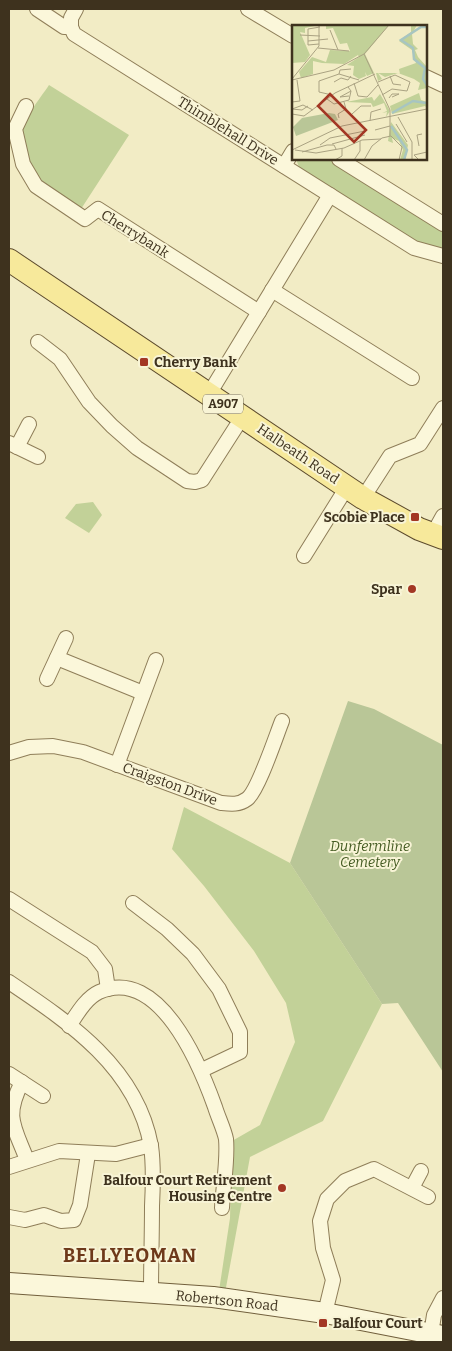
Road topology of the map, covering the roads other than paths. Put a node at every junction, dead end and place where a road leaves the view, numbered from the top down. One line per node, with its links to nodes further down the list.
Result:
1 (36, 9): 4 (street, Thimblehall Drive)
2 (76, 9): 4 (street)
3 (248, 9): 5 (street)
4 (71, 27): 11 (street, Thimblehall Drive)
5 (292, 35)
6 (427, 77): 7 (street)
7 (443, 85)
8 (26, 106): 17 (street, Cherrybank)
9 (292, 154): 11 (street)
10 (341, 160): 13 (street)
11 (284, 166): 12 (street, Thimblehall Drive)
12 (330, 195): 14 (street, Thimblehall Drive); 16 (street)
13 (443, 224)
14 (443, 256)
15 (9, 260): 20 (main road, Halbeath Road / A907)
16 (272, 290): 17 (street); 19 (street)
17 (259, 312): 20 (street)
18 (38, 342): 22 (street)
19 (412, 378)
20 (209, 394): 22 (main road, Halbeath Road / A907)
21 (443, 408): 26 (street)
22 (243, 416): 26 (main road, Halbeath Road / A907)
23 (29, 424): 24 (street)
24 (13, 445): 25 (street)
25 (38, 457)
26 (355, 492): 27 (main road, Halbeath Road / A907); 28 (street)
27 (440, 529)
28 (304, 556)
29 (66, 638): 30 (street)
30 (57, 658): 32 (street); 33 (street)
31 (156, 660): 33 (street)
32 (47, 679)
33 (143, 693): 36 (street)
34 (282, 721): 36 (street, Craigston Drive)
35 (9, 753): 36 (street, Craigston Drive)
36 (117, 765)
37 (9, 899): 40 (street)
38 (133, 903): 42 (street)
39 (9, 982): 41 (street)
40 (108, 989): 41 (street); 42 (street)
41 (69, 1026): 47 (street)
42 (202, 1070): 54 (street)
43 (9, 1074): 44 (street)
44 (22, 1082): 45 (street); 46 (street)
45 (43, 1096)
46 (10, 1119): 49 (street)
47 (151, 1145): 48 (street); 57 (street)
48 (88, 1154): 49 (street); 55 (street)
49 (27, 1160): 50 (street)
50 (9, 1167)
51 (421, 1171): 52 (street)
52 (412, 1188): 53 (street); 59 (street)
53 (428, 1197)
54 (222, 1208)
55 (9, 1217)
56 (9, 1284): 57 (street, Robertson Road)
57 (151, 1294): 59 (street, Robertson Road)
58 (443, 1298): 60 (street)
59 (325, 1313): 60 (street, Robertson Road)
60 (437, 1335)

